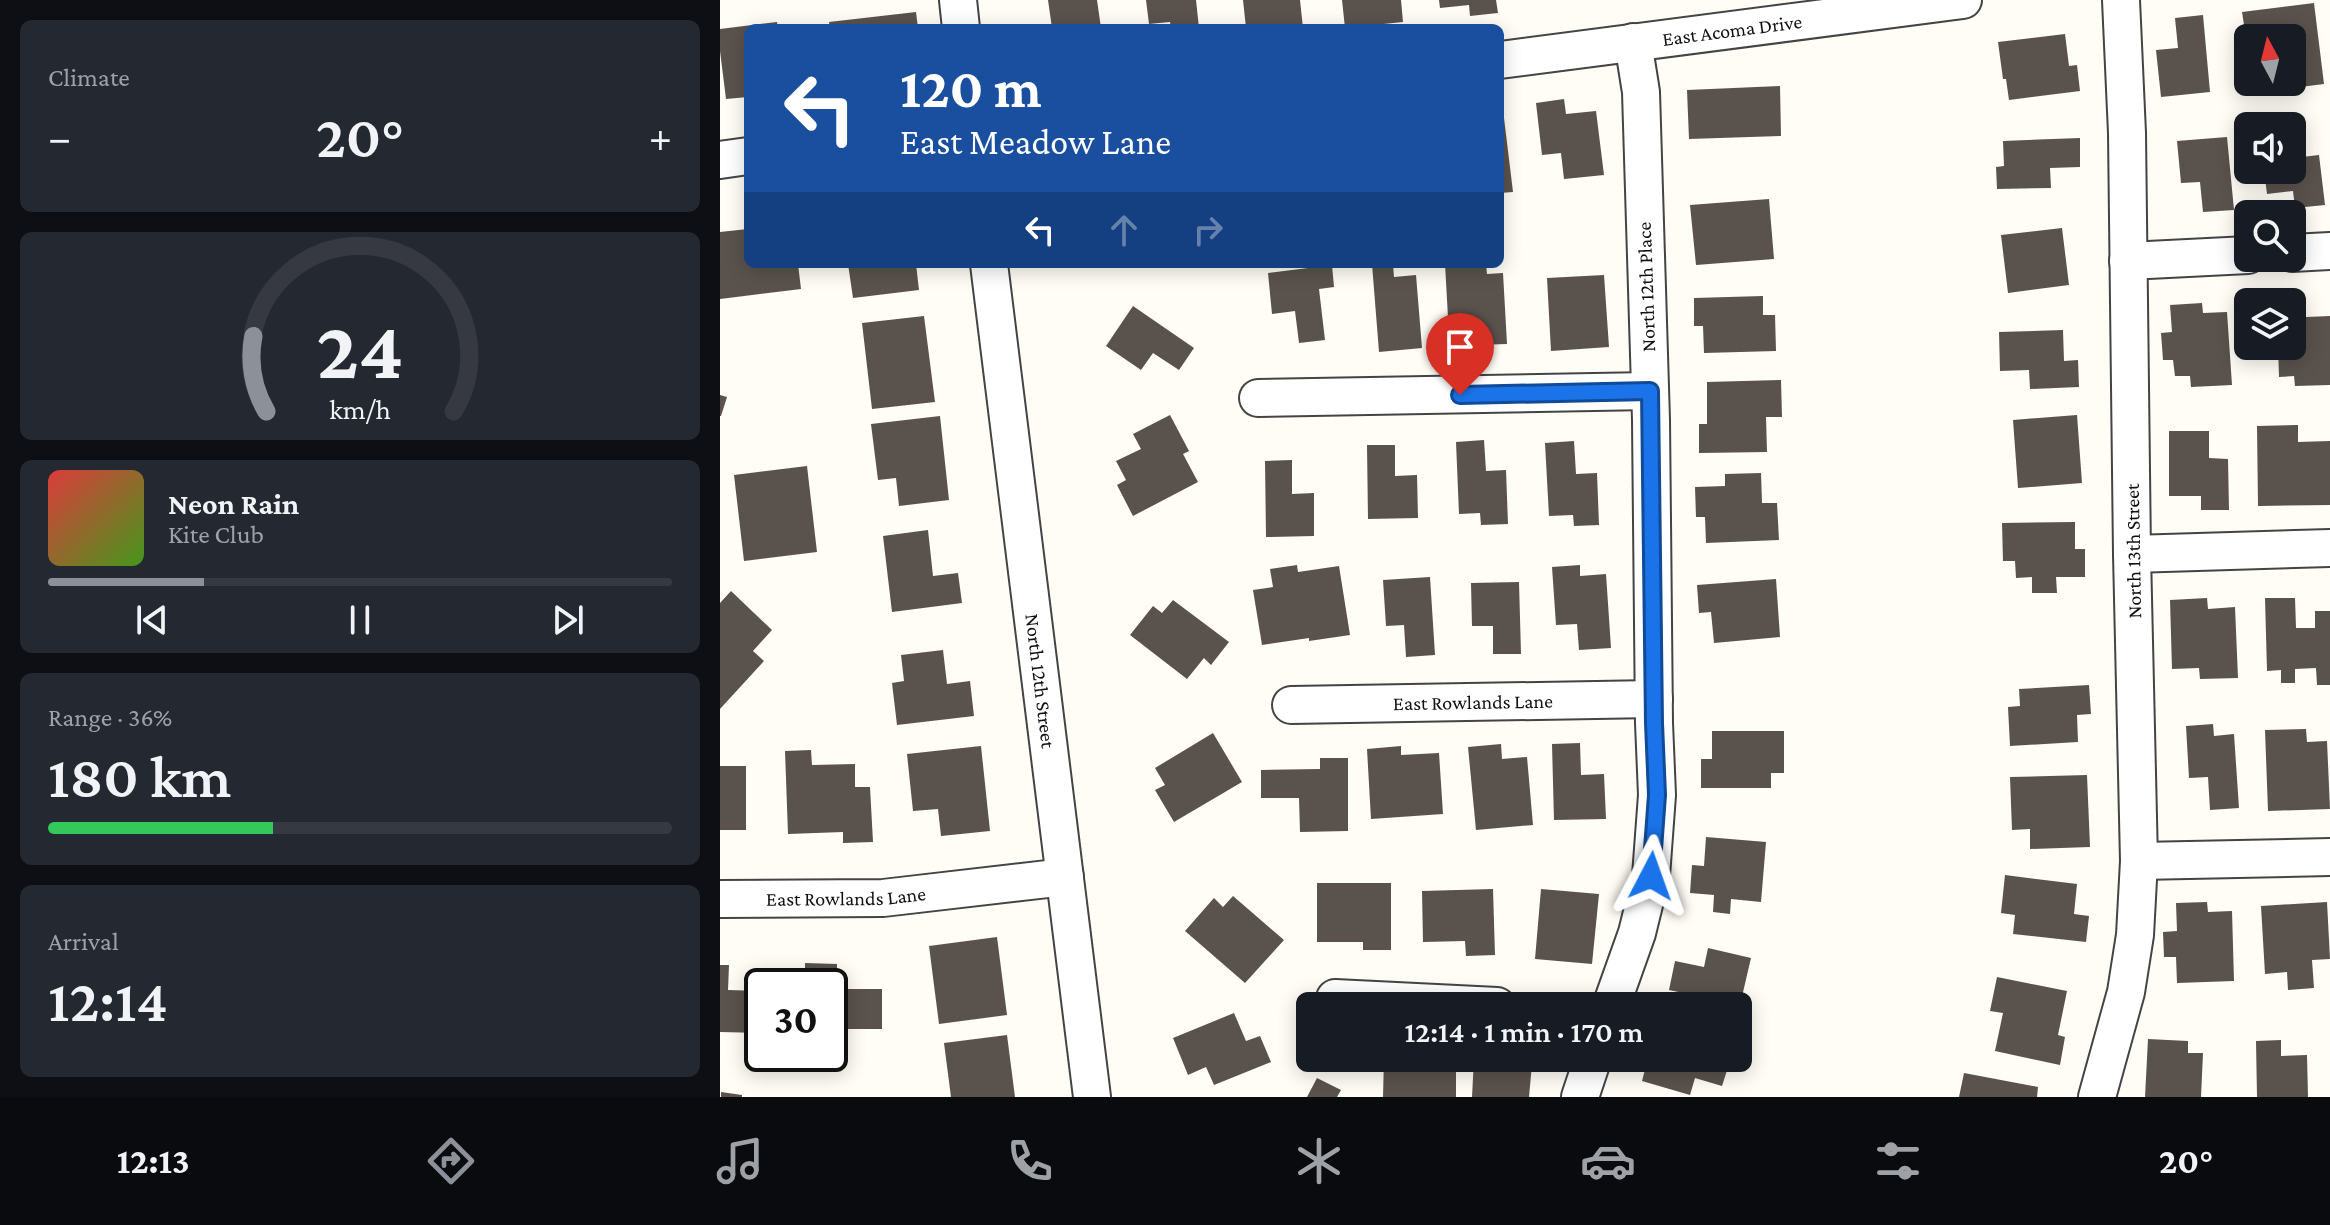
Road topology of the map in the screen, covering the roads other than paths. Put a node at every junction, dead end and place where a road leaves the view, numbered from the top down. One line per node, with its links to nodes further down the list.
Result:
1 (958, 0): 4 (street)
2 (1963, 0): 5 (street, East Acoma Drive)
3 (2121, 0): 12 (street, North 13th Street)
4 (961, 24)
5 (1633, 42): 6 (street, East Acoma Drive); 14 (street, North 12th Place)
6 (1504, 59)
7 (744, 157): 8 (street)
8 (720, 160)
9 (2330, 251): 10 (street)
10 (2306, 252)
11 (2234, 256): 12 (street)
12 (2128, 261): 17 (street, North 13th Street)
13 (989, 268): 22 (street, North 12th Street)
14 (1650, 391): 15 (street); 18 (street, North 12th Place)
15 (1258, 398)
16 (2330, 548): 17 (street)
17 (2132, 554): 21 (street, North 13th Street)
18 (1654, 699): 19 (street, East Rowlands Lane); 24 (street, North 12th Place)
19 (1291, 705)
20 (2330, 857): 21 (street)
21 (2139, 861): 28 (street, North 13th Street)
22 (1065, 877): 23 (street, East Rowlands Lane); 26 (street, North 12th Street)
23 (720, 899)
24 (1616, 992)
25 (1588, 1072): 27 (street)
26 (1092, 1097)
27 (1580, 1097)
28 (2097, 1097)

